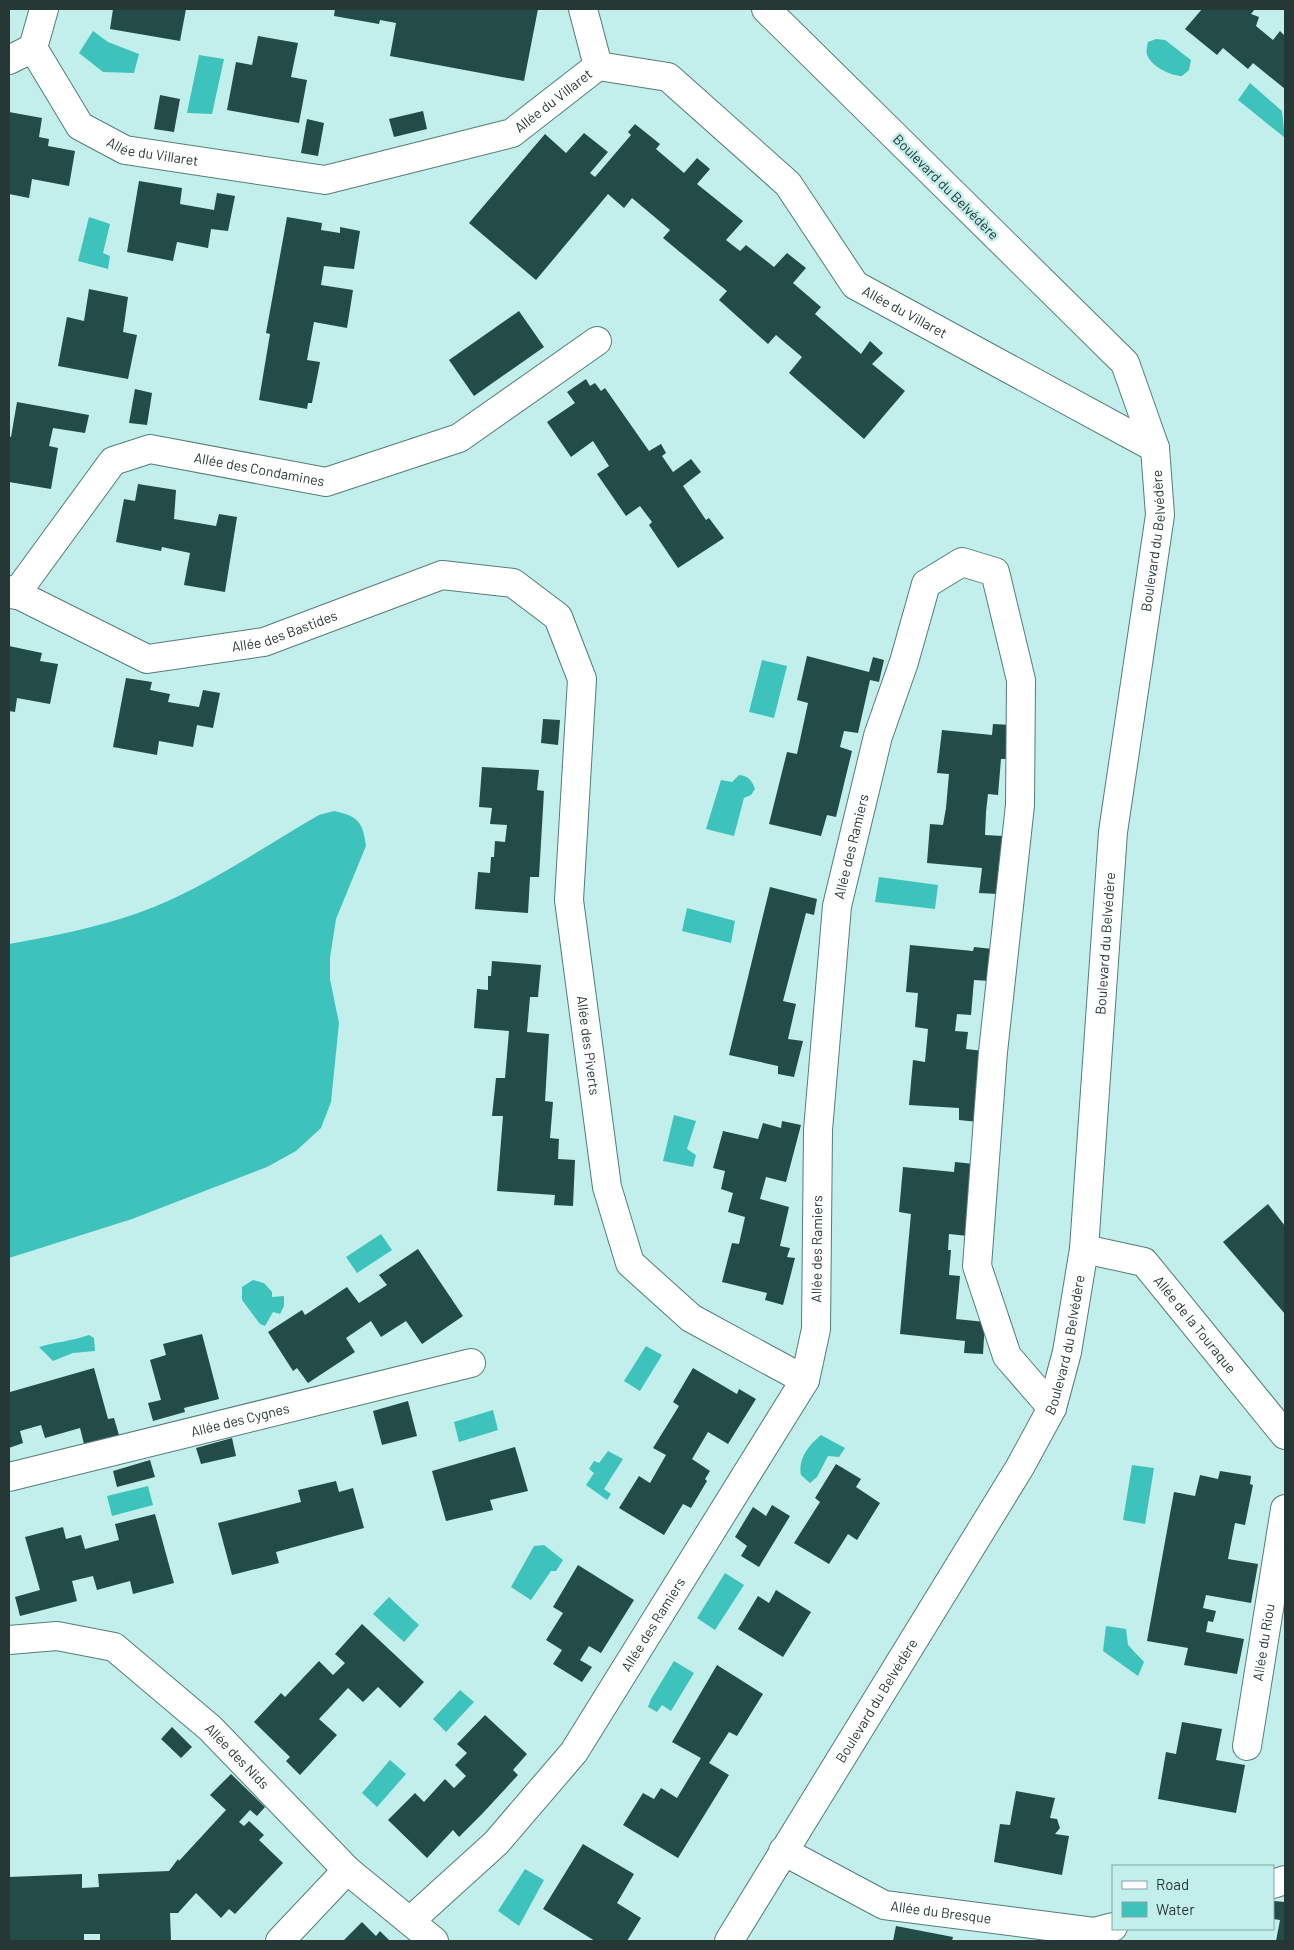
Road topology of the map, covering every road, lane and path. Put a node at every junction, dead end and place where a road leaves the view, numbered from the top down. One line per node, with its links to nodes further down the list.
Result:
1 (44, 9): 4 (street)
2 (583, 9): 6 (street)
3 (766, 9): 8 (street, Boulevard du Belvédère)
4 (34, 48): 5 (street); 6 (street, Allée du Villaret)
5 (9, 60)
6 (598, 66): 8 (street, Allée du Villaret)
7 (597, 341): 9 (street, Allée des Condamines)
8 (1155, 448): 11 (street, Boulevard du Belvédère)
9 (12, 593): 10 (street, Allée des Bastides)
10 (558, 617): 13 (street, Allée des Piverts)
11 (1084, 1249): 14 (street, Boulevard du Belvédère); 15 (street, Allée de la Touraque)
12 (471, 1363): 16 (street, Allée des Cygnes)
13 (805, 1380): 14 (street, Allée des Ramiers); 22 (street, Allée des Ramiers)
14 (1052, 1408): 20 (street, Boulevard du Belvédère)
15 (1285, 1434)
16 (9, 1477)
17 (1285, 1509): 19 (street, Allée du Riou)
18 (9, 1640): 21 (street, Allée des Nids)
19 (1247, 1746)
20 (783, 1852): 23 (street, Allée du Bresque); 26 (street, Boulevard du Belvédère)
21 (347, 1870): 22 (street, Allée des Nids); 24 (street)
22 (410, 1921): 25 (street, Allée des Nids)
23 (1112, 1927)
24 (280, 1941)
25 (434, 1941)
26 (729, 1941)

